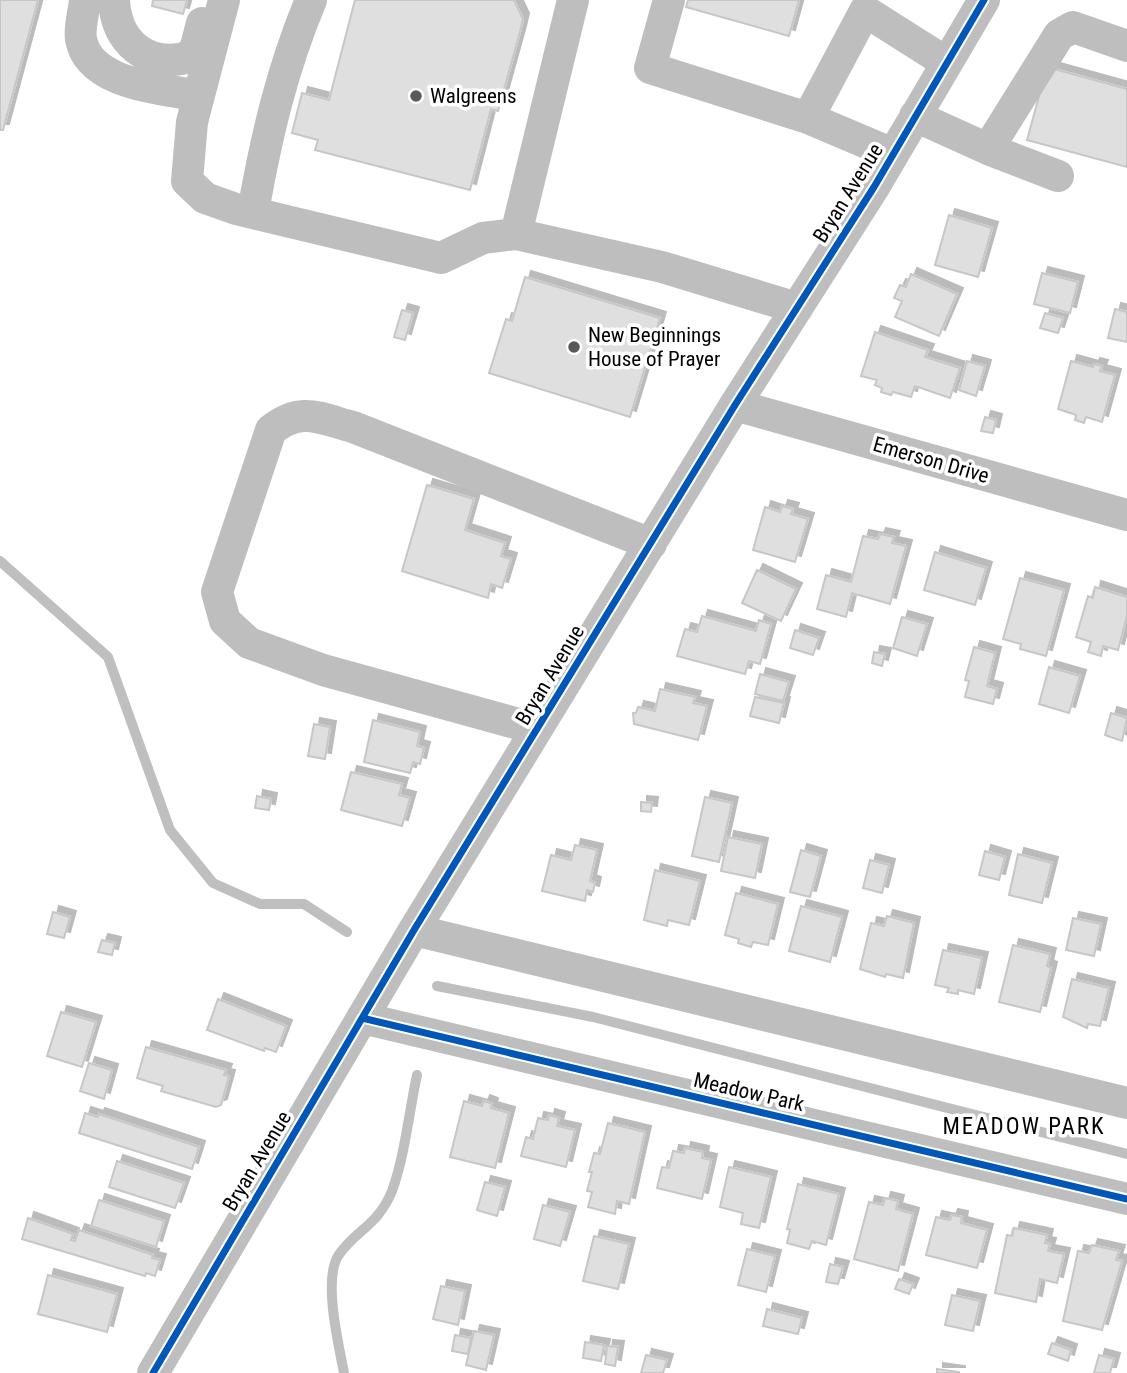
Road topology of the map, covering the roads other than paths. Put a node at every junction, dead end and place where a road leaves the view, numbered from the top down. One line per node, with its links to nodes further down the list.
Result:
1 (85, 0): 12 (street)
2 (114, 0): 3 (street)
3 (207, 0)
4 (224, 0): 12 (street)
5 (311, 0): 18 (street)
6 (573, 0): 19 (street)
7 (669, 0): 14 (street)
8 (984, 0): 11 (street, Bryan Avenue)
9 (863, 5): 11 (street); 14 (street)
10 (1127, 46): 15 (street)
11 (947, 63): 13 (street, Bryan Avenue)
12 (198, 96): 18 (street)
13 (915, 116): 15 (street); 16 (street, Bryan Avenue)
14 (808, 118): 16 (street)
15 (988, 149): 17 (street)
16 (893, 153): 20 (street, Bryan Avenue)
17 (1058, 176)
18 (253, 212): 19 (street)
19 (516, 234): 20 (street)
20 (797, 308): 21 (street, Bryan Avenue)
21 (735, 405): 22 (street, Emerson Drive); 23 (street, Bryan Avenue)
22 (1127, 515)
23 (651, 544): 24 (street, Bryan Avenue); 24 (street)
24 (537, 729): 25 (street, Bryan Avenue)
25 (414, 930): 26 (street, Bryan Avenue); 27 (street)
26 (362, 1018): 28 (street, Meadow Park); 29 (street, Bryan Avenue)
27 (1127, 1103)
28 (1127, 1199)
29 (153, 1373)

